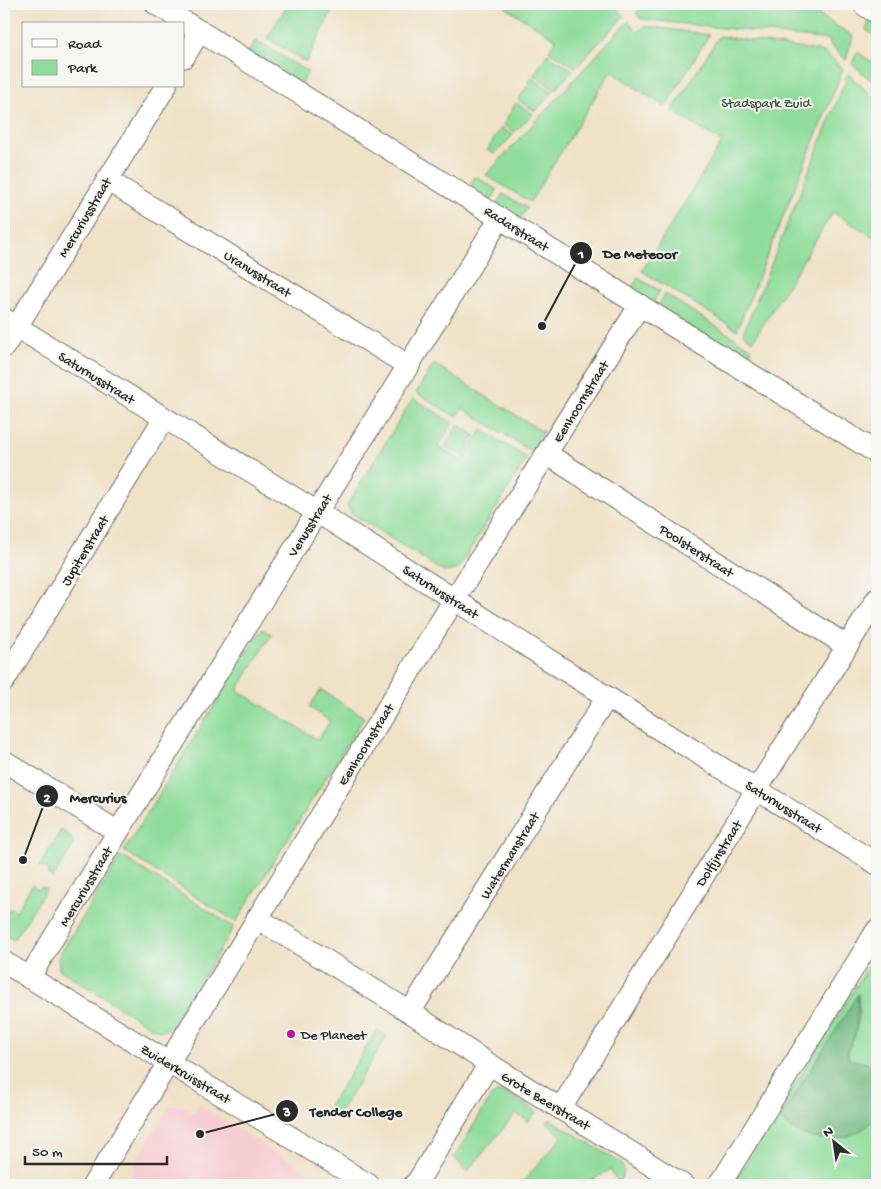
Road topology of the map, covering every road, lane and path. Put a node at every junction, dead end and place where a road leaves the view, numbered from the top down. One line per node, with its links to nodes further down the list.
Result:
1 (156, 4): 4 (street, Radarstraat)
2 (867, 4): 3 (street)
3 (877, 10)
4 (184, 22)
5 (185, 22): 6 (street, Radarstraat)
6 (200, 32): 7 (street); 10 (street, Radarstraat)
7 (185, 55)
8 (165, 88): 9 (street, Mercuriusstraat)
9 (107, 180): 12 (street, Mercuriusstraat); 14 (street, Uranusstraat)
10 (500, 218): 11 (street, Radarstraat); 14 (street, Venusstraat)
11 (640, 305): 16 (street, Radarstraat); 17 (street, Eenhoornstraat)
12 (10, 323): 13 (street, Mercuriusstraat); 15 (street, Saturnusstraat)
13 (4, 347)
14 (409, 366): 18 (street, Venusstraat)
15 (164, 418): 18 (street, Saturnusstraat); 22 (street, Jupiterstraat)
16 (877, 453)
17 (548, 454): 20 (street, Eenhoornstraat); 21 (street, Poolsterstraat)
18 (317, 512): 20 (street, Saturnusstraat); 26 (street, Venusstraat)
19 (877, 599): 21 (street, Dolfijnstraat)
20 (454, 600): 23 (street, Saturnusstraat); 28 (street, Eenhoornstraat)
21 (847, 646): 25 (street, Dolfijnstraat)
22 (4, 681)
23 (607, 697): 25 (street, Saturnusstraat); 32 (street, Watermanstraat)
24 (4, 761): 26 (street, Mercuriusstraat)
25 (757, 789): 27 (street, Saturnusstraat); 35 (street, Dolfijnstraat)
26 (118, 832): 31 (street, Mercuriusstraat)
27 (877, 864)
28 (257, 918): 32 (street, Grote Beerstraat); 33 (street, Eenhoornstraat)
29 (877, 930): 40 (street)
30 (4, 962): 31 (street, Zuiderkruisstraat)
31 (29, 978): 33 (street, Zuiderkruisstraat)
32 (410, 1012): 34 (street, Grote Beerstraat)
33 (168, 1062): 36 (street, Eenhoornstraat); 37 (street, Zuiderkruisstraat)
34 (489, 1064): 35 (street, Grote Beerstraat); 38 (street)
35 (561, 1108): 39 (street, Grote Beerstraat)
36 (92, 1185)
37 (369, 1185)
38 (414, 1185)
39 (683, 1185)
40 (718, 1185)

